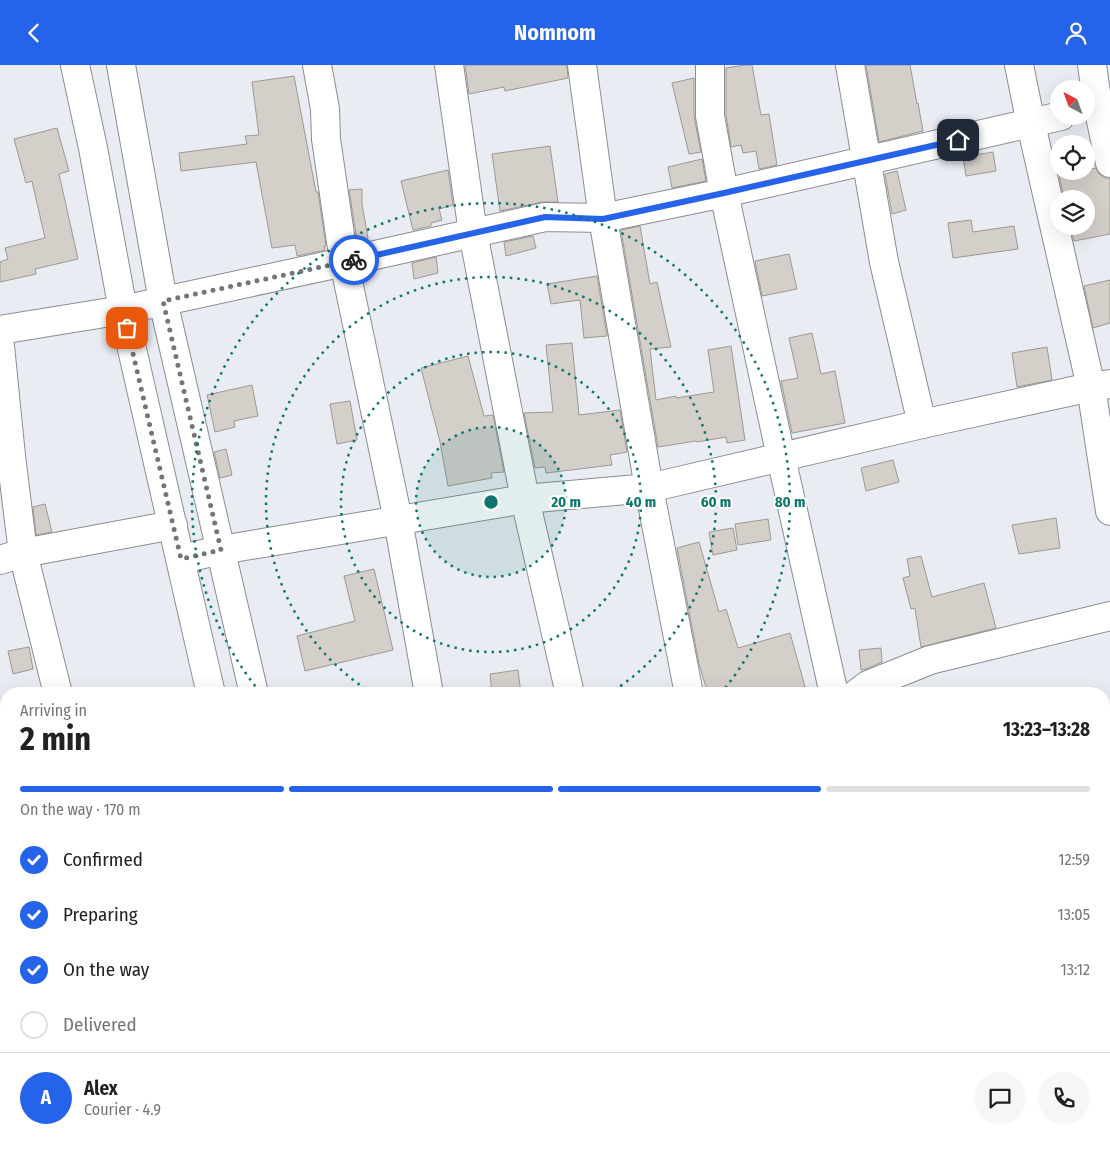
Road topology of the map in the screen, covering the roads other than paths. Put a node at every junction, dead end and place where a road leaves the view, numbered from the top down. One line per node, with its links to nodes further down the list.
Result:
1 (75, 65): 20 (street)
2 (121, 65): 19 (street)
3 (317, 65): 18 (street)
4 (449, 65): 17 (street)
5 (582, 65): 16 (street)
6 (710, 65): 15 (street)
7 (850, 65): 13 (street)
8 (1019, 65): 12 (street)
9 (1092, 65): 10 (street)
10 (1098, 107): 14 (street)
11 (1050, 119): 12 (street)
12 (1031, 123): 13 (street); 23 (street)
13 (867, 160): 15 (street); 24 (street)
14 (1110, 163)
15 (724, 193): 16 (street); 25 (street)
16 (603, 219): 17 (street); 26 (street)
17 (473, 233): 18 (street); 27 (street)
18 (344, 262): 19 (street); 29 (street)
19 (163, 301): 20 (street); 31 (street)
20 (123, 310): 21 (street); 30 (street)
21 (0, 329)
22 (0, 346): 32 (street)
23 (1100, 385): 24 (street); 28 (street)
24 (922, 424): 25 (street)
25 (781, 457): 26 (street); 41 (street)
26 (648, 488): 27 (street); 40 (street)
27 (525, 499): 29 (street); 39 (street)
28 (1110, 511)
29 (398, 520): 31 (street); 38 (street)
30 (173, 525): 32 (street); 33 (street)
31 (221, 550): 33 (street); 37 (street)
32 (12, 557): 35 (street)
33 (181, 559): 36 (street)
34 (1110, 616): 42 (street)
35 (56, 687)
36 (210, 687)
37 (252, 687)
38 (428, 687)
39 (568, 687)
40 (688, 687)
41 (832, 687)
42 (865, 687)

